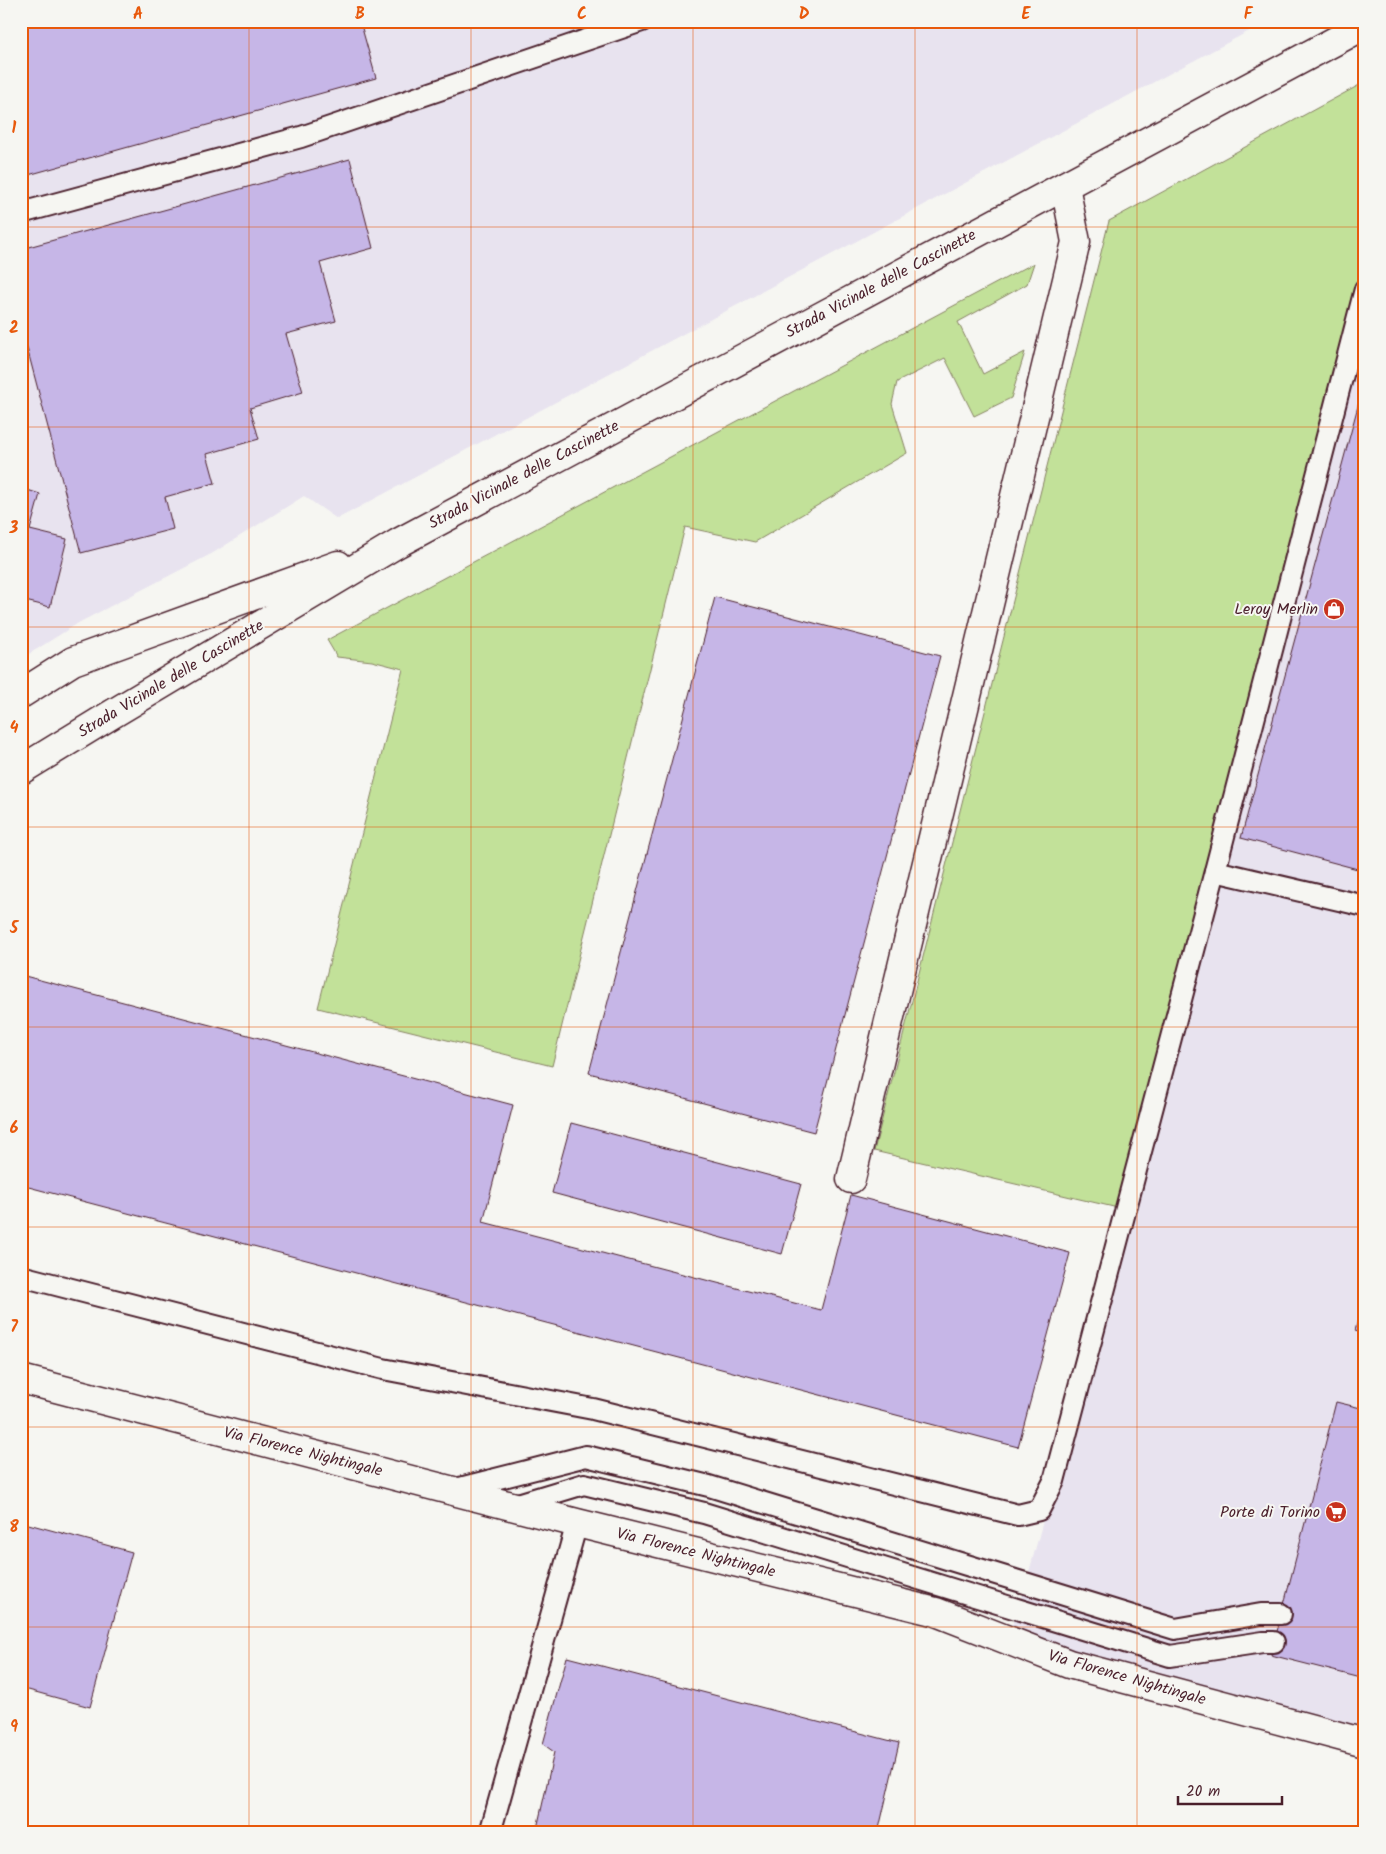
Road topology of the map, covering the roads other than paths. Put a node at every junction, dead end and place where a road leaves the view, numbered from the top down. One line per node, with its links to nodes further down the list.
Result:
1 (642, 21): 4 (lane)
2 (1365, 25): 3 (street, Strada Vicinale delle Cascinette)
3 (1065, 186): 6 (street, Strada Vicinale delle Cascinette); 11 (street)
4 (21, 213)
5 (1365, 290): 9 (lane)
6 (398, 543): 7 (street, Strada Vicinale delle Cascinette); 8 (street, Strada Vicinale delle Cascinette)
7 (21, 694)
8 (21, 770)
9 (1215, 872): 10 (lane); 12 (lane)
10 (1365, 906)
11 (852, 1179)
12 (21, 1276)
13 (21, 1379): 14 (street, Via Florence Nightingale)
14 (452, 1490): 15 (street, Via Florence Nightingale); 17 (lane)
15 (510, 1506): 16 (street, Via Florence Nightingale); 18 (lane)
16 (577, 1524): 19 (street, Via Florence Nightingale); 20 (lane)
17 (1281, 1614)
18 (1274, 1642)
19 (1365, 1743)
20 (490, 1833)

